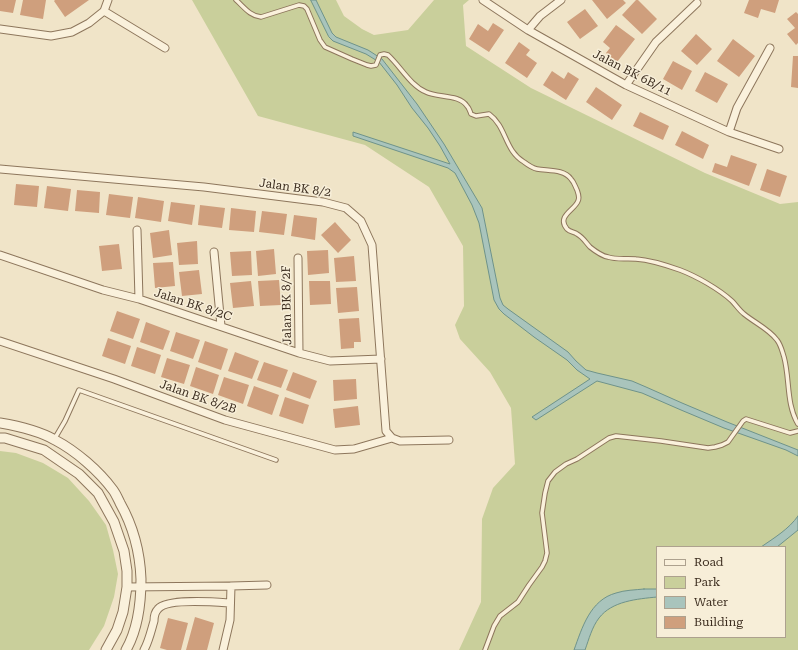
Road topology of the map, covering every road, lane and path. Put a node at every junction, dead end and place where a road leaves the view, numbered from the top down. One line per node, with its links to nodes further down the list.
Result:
1 (108, 0): 6 (street)
2 (236, 0): 25 (lane)
3 (483, 0): 8 (street, Jalan BK 6B/11)
4 (561, 0): 8 (street)
5 (697, 3): 11 (street)
6 (104, 11): 7 (street); 9 (street)
7 (0, 29)
8 (528, 30): 11 (street, Jalan BK 6B/11)
9 (165, 48)
10 (770, 48): 12 (street)
11 (626, 84): 12 (street, Jalan BK 6B/11)
12 (728, 132): 13 (street, Jalan BK 6B/11)
13 (779, 149)
14 (0, 169): 23 (street, Jalan BK 8/2)
15 (137, 230): 19 (street)
16 (214, 252): 20 (street)
17 (0, 255): 19 (street, Jalan BK 8/2C)
18 (298, 258): 22 (street, Jalan BK 8/2F)
19 (139, 299): 20 (street, Jalan BK 8/2C)
20 (221, 326): 22 (street, Jalan BK 8/2C)
21 (0, 341): 28 (street, Jalan BK 8/2B)
22 (299, 352): 23 (street, Jalan BK 8/2C)
23 (380, 359): 28 (street, Jalan BK 8/2)
24 (0, 423): 29 (street)
25 (798, 424)
26 (798, 431): 41 (lane)
27 (0, 438): 34 (street)
28 (392, 438): 30 (street)
29 (55, 440): 31 (lane); 35 (street)
30 (449, 440)
31 (276, 460)
32 (267, 585): 33 (street)
33 (231, 586): 35 (street); 36 (street)
34 (127, 587): 35 (street); 37 (street)
35 (141, 588): 38 (street)
36 (230, 603): 39 (street); 40 (street)
37 (106, 650)
38 (126, 650)
39 (144, 650)
40 (223, 650)
41 (485, 650)

